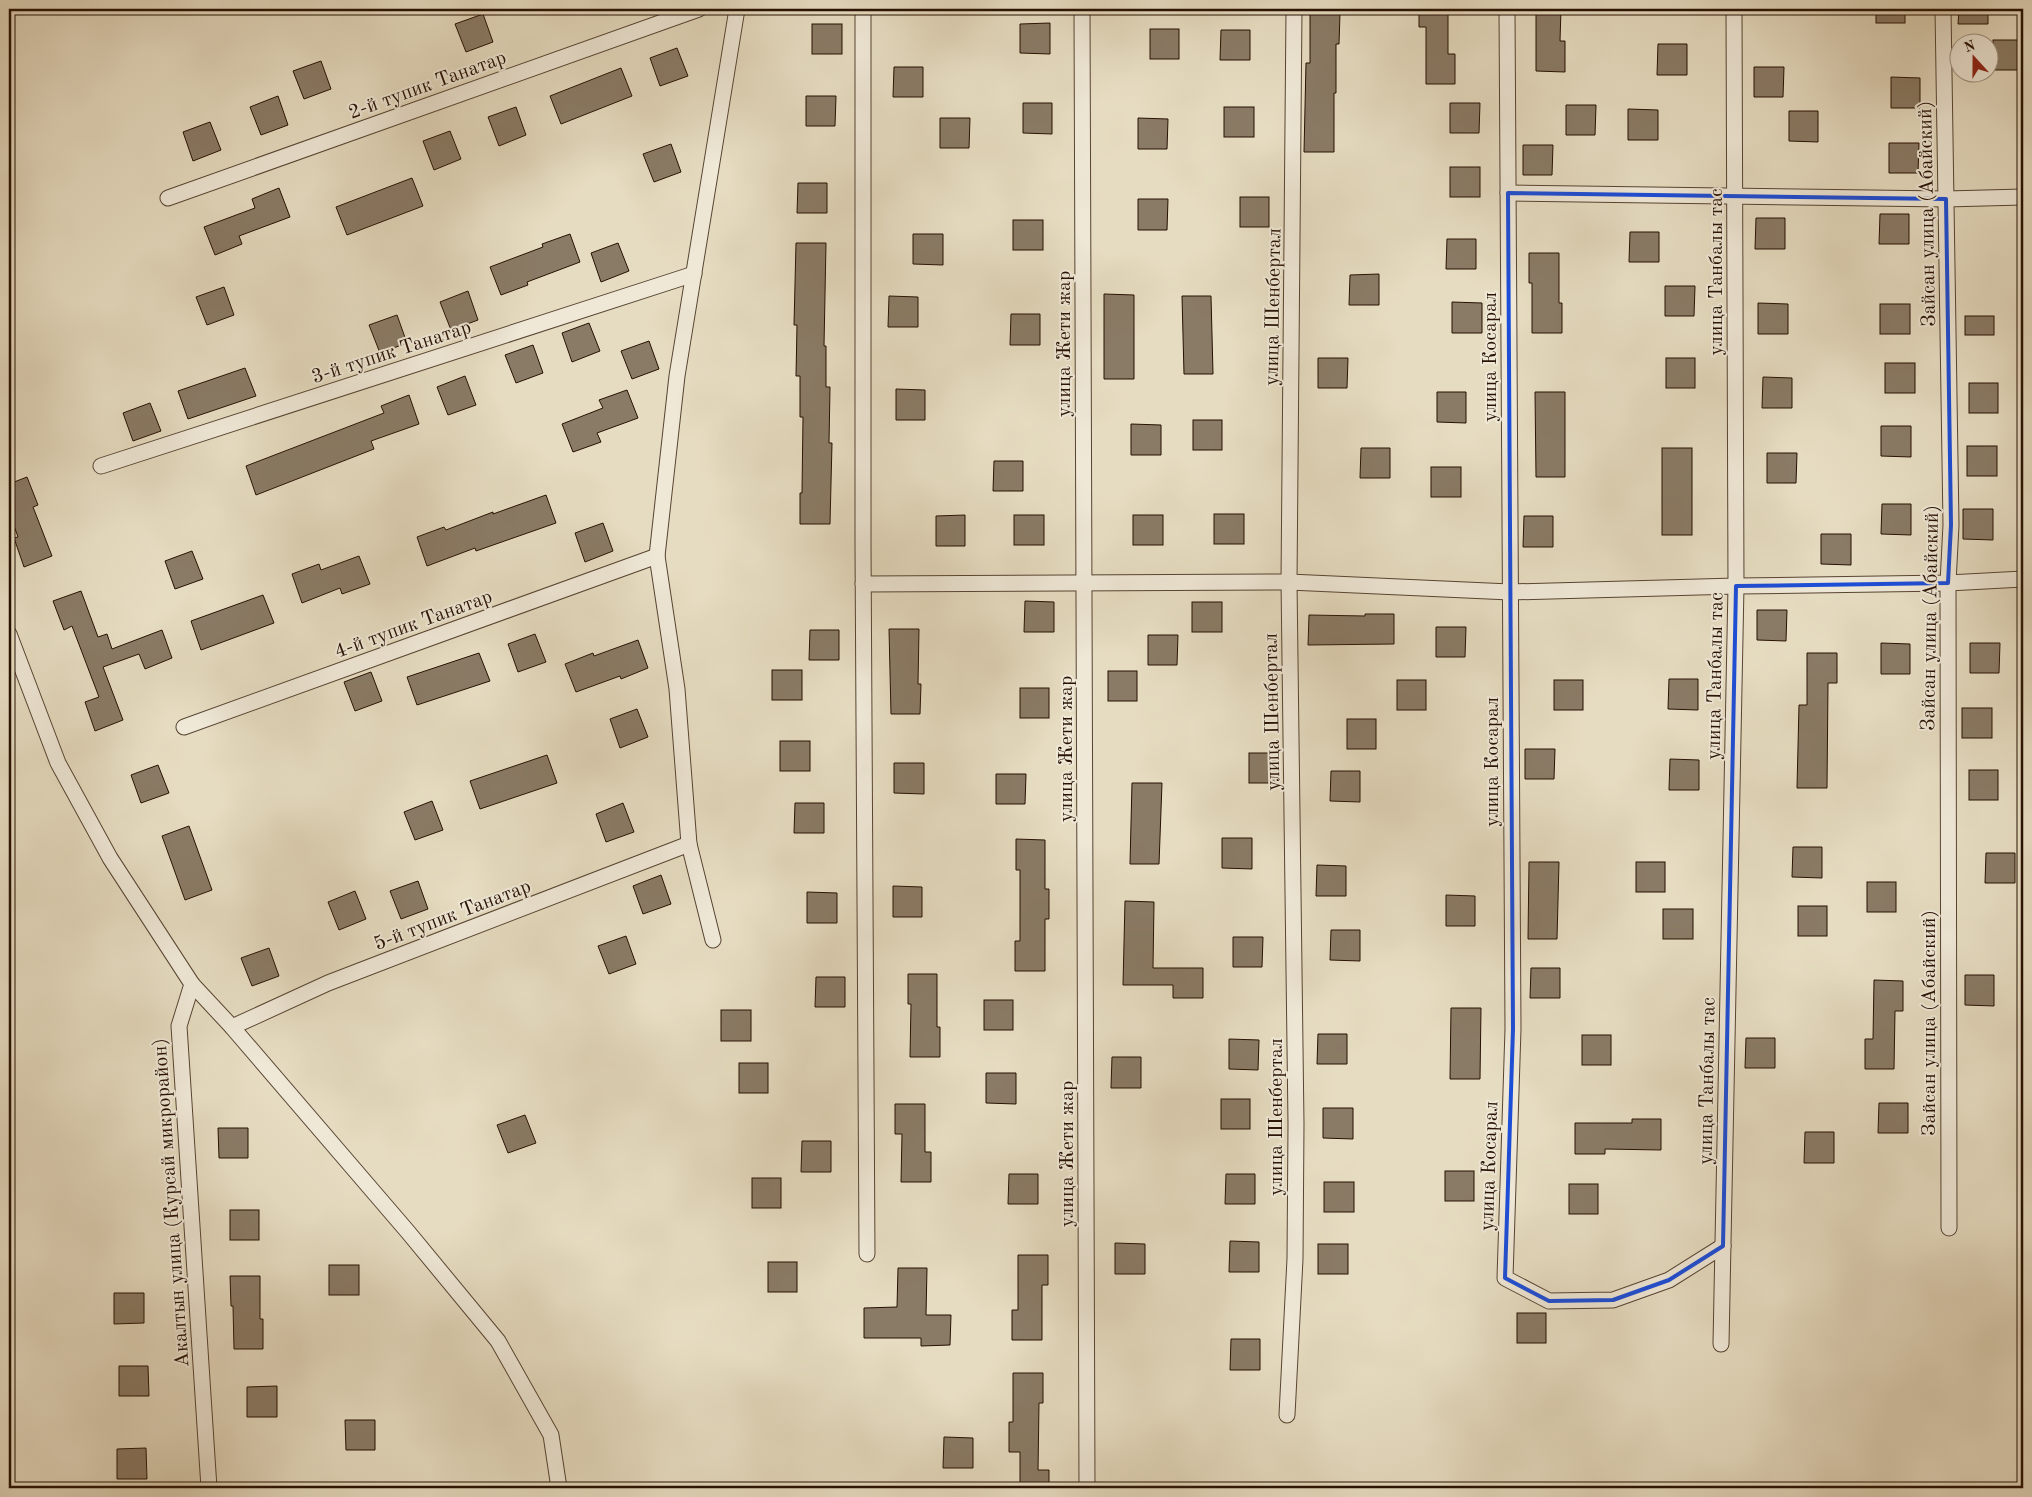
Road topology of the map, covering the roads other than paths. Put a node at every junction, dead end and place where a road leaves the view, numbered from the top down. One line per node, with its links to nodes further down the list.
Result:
1 (698, 9): 12 (street, 2-й тупик Танатар)
2 (737, 9): 14 (street)
3 (863, 9): 21 (street)
4 (1082, 9): 18 (street, улица Жети жар)
5 (1294, 9): 19 (street, улица Шенбертал)
6 (1507, 9): 9 (street, улица Косарал)
7 (1734, 9): 10 (street, улица Танбалы тас)
8 (1943, 9): 13 (street, Зайсан улица (Абайский))
9 (1508, 193): 10 (street); 23 (street, улица Косарал)
10 (1735, 197): 13 (street); 22 (street, улица Танбалы тас)
11 (2023, 197): 13 (street)
12 (168, 198)
13 (1946, 199): 20 (street, Зайсан улица (Абайский))
14 (694, 274): 15 (street, 3-й тупик Танатар); 16 (street)
15 (101, 466)
16 (657, 556): 25 (street, 4-й тупик Танатар); 26 (street)
17 (2023, 580): 20 (street)
18 (1084, 582): 19 (street); 21 (street); 37 (street, улица Жети жар)
19 (1289, 582): 23 (street); 34 (street, улица Шенбертал)
20 (1948, 583): 22 (street); 30 (street, Зайсан улица (Абайский))
21 (863, 584): 32 (street)
22 (1736, 586): 23 (street); 31 (street, улица Танбалы тас)
23 (1510, 592): 31 (street, улица Косарал)
24 (9, 634): 28 (street)
25 (184, 727)
26 (688, 844): 27 (street); 29 (street, 5-й тупик Танатар)
27 (712, 940)
28 (192, 984): 29 (street); 35 (street, Акалтын улица (Курсай микрорайон))
29 (232, 1028): 36 (street)
30 (1949, 1228)
31 (1723, 1246): 33 (street, улица Танбалы тас)
32 (867, 1254)
33 (1721, 1344)
34 (1287, 1415)
35 (209, 1488)
36 (559, 1488)
37 (1087, 1488)

